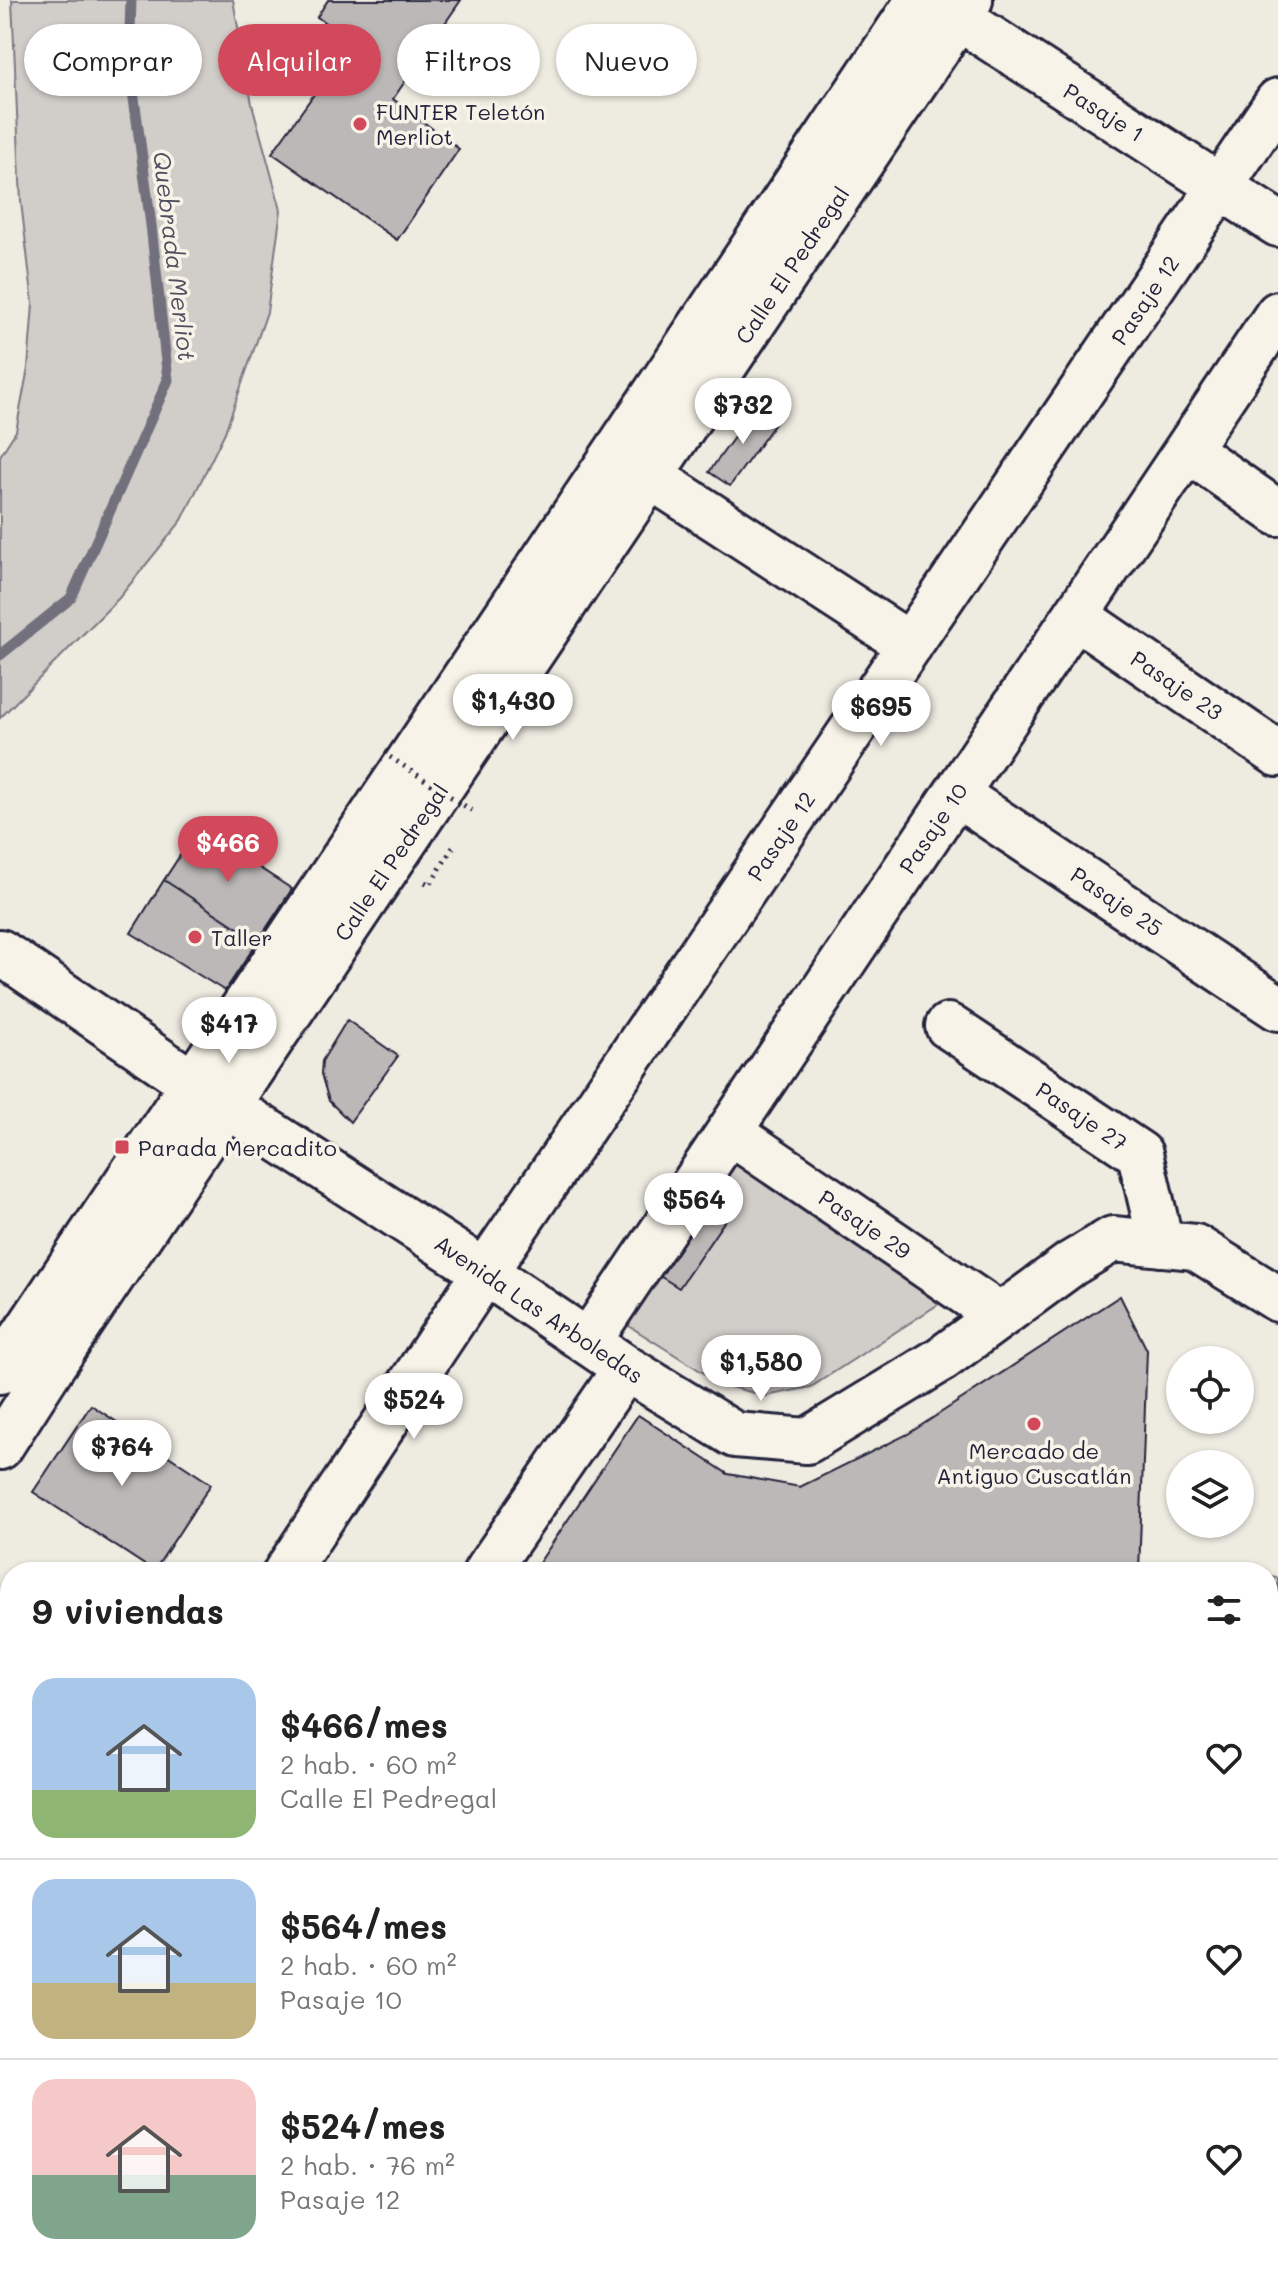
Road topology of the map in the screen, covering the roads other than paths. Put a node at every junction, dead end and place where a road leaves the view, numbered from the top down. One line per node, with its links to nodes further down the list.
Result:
1 (945, 5): 3 (street, Pasaje 1); 7 (street, Calle El Pedregal); 16 (street, Calle El Pedregal)
2 (1278, 101): 3 (street, Pasaje 12)
3 (1222, 187): 4 (street, Pasaje 1); 10 (street, Pasaje 12)
4 (1278, 224)
5 (1278, 314): 6 (street, Pasaje 10)
6 (1188, 450): 8 (street); 9 (street, Pasaje 10)
7 (650, 476): 10 (street); 16 (street, Calle El Pedregal)
8 (1278, 513)
9 (1076, 616): 11 (street, Pasaje 23); 12 (street, Pasaje 10)
10 (910, 645): 19 (street, Pasaje 12)
11 (1278, 754)
12 (956, 794): 14 (street, Pasaje 25); 17 (street, Pasaje 10)
13 (0, 952): 16 (street, Avenida Las Arboledas)
14 (1278, 1008)
15 (948, 1026): 18 (street, Pasaje 27)
16 (211, 1094): 19 (street, Avenida Las Arboledas); 23 (street, Calle El Pedregal); 25 (street, Calle El Pedregal)
17 (730, 1132): 21 (street, Pasaje 29); 22 (street, Pasaje 10)
18 (1161, 1244): 20 (street, Avenida Las Arboledas); 21 (street, Avenida Las Arboledas)
19 (485, 1272): 22 (street, Avenida Las Arboledas); 26 (street, Pasaje 12)
20 (1278, 1299)
21 (1000, 1316): 24 (street, Avenida Las Arboledas)
22 (588, 1342): 24 (street, Avenida Las Arboledas)
23 (3, 1365)
24 (626, 1368): 27 (street)
25 (0, 1447)
26 (293, 1562)
27 (493, 1562)

